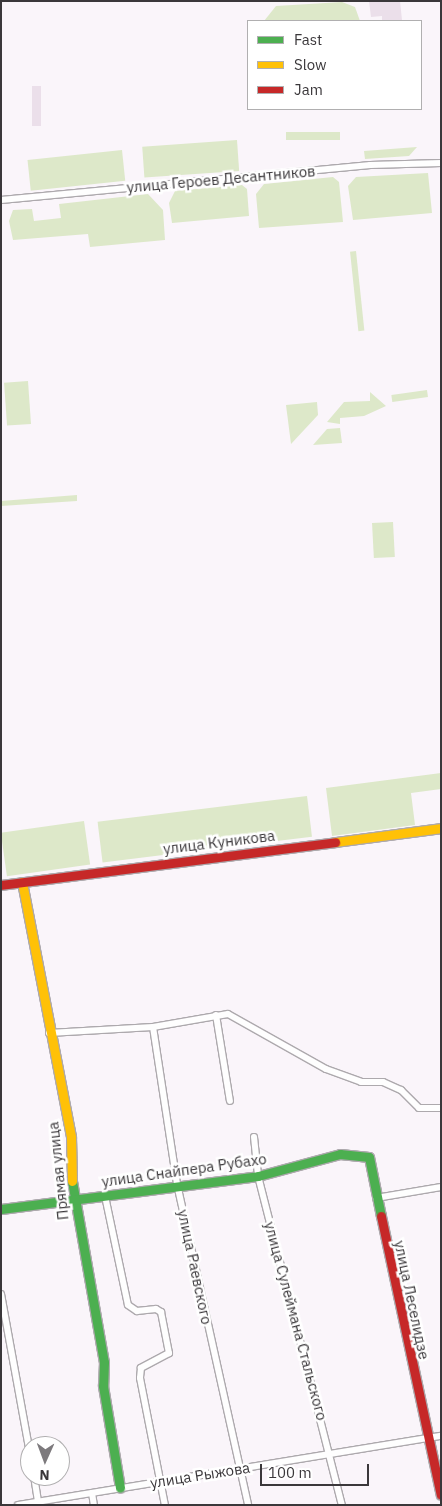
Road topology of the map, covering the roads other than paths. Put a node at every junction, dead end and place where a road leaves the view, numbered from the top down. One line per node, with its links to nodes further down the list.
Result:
1 (441, 163): 2 (street, улица Героев Десантников)
2 (1, 200)
3 (441, 828): 4 (street, улица Куникова)
4 (22, 882): 5 (street, улица Куникова); 8 (street, Прямая улица)
5 (1, 885)
6 (216, 1015): 7 (street); 9 (street); 10 (street)
7 (153, 1027): 8 (street); 14 (street, улица Раевского)
8 (49, 1033): 18 (street, Прямая улица)
9 (230, 1101)
10 (441, 1108)
11 (254, 1137): 13 (street, улица Сулеймана Стальского)
12 (369, 1157): 13 (street, улица Снайпера Рубахо); 17 (street, улица Леселидзе)
13 (258, 1176): 14 (street, улица Снайпера Рубахо); 24 (street, улица Сулеймана Стальского)
14 (177, 1184): 16 (street, улица Снайпера Рубахо); 25 (street, улица Раевского)
15 (441, 1187): 17 (street)
16 (105, 1196): 18 (street, улица Снайпера Рубахо); 26 (street)
17 (376, 1198): 23 (street, улица Леселидзе)
18 (72, 1199): 19 (street, улица Снайпера Рубахо); 28 (street, Прямая улица)
19 (1, 1209)
20 (1, 1294): 21 (street)
21 (27, 1436)
22 (441, 1436): 23 (street, улица Рыжова)
23 (429, 1440): 24 (street, улица Рыжова); 30 (street, улица Леселидзе)
24 (331, 1456): 25 (street, улица Рыжова); 36 (street, улица Сулеймана Стальского)
25 (240, 1468): 26 (street, улица Рыжова); 35 (street, улица Раевского)
26 (161, 1481): 28 (street, улица Рыжова); 34 (street)
27 (36, 1486): 31 (street)
28 (120, 1488): 29 (street, улица Рыжова)
29 (92, 1493): 31 (street, улица Рыжова); 33 (street)
30 (441, 1496)
31 (38, 1501): 32 (street, улица Рыжова)
32 (18, 1505)
33 (94, 1505)
34 (166, 1505)
35 (248, 1505)
36 (342, 1505)

